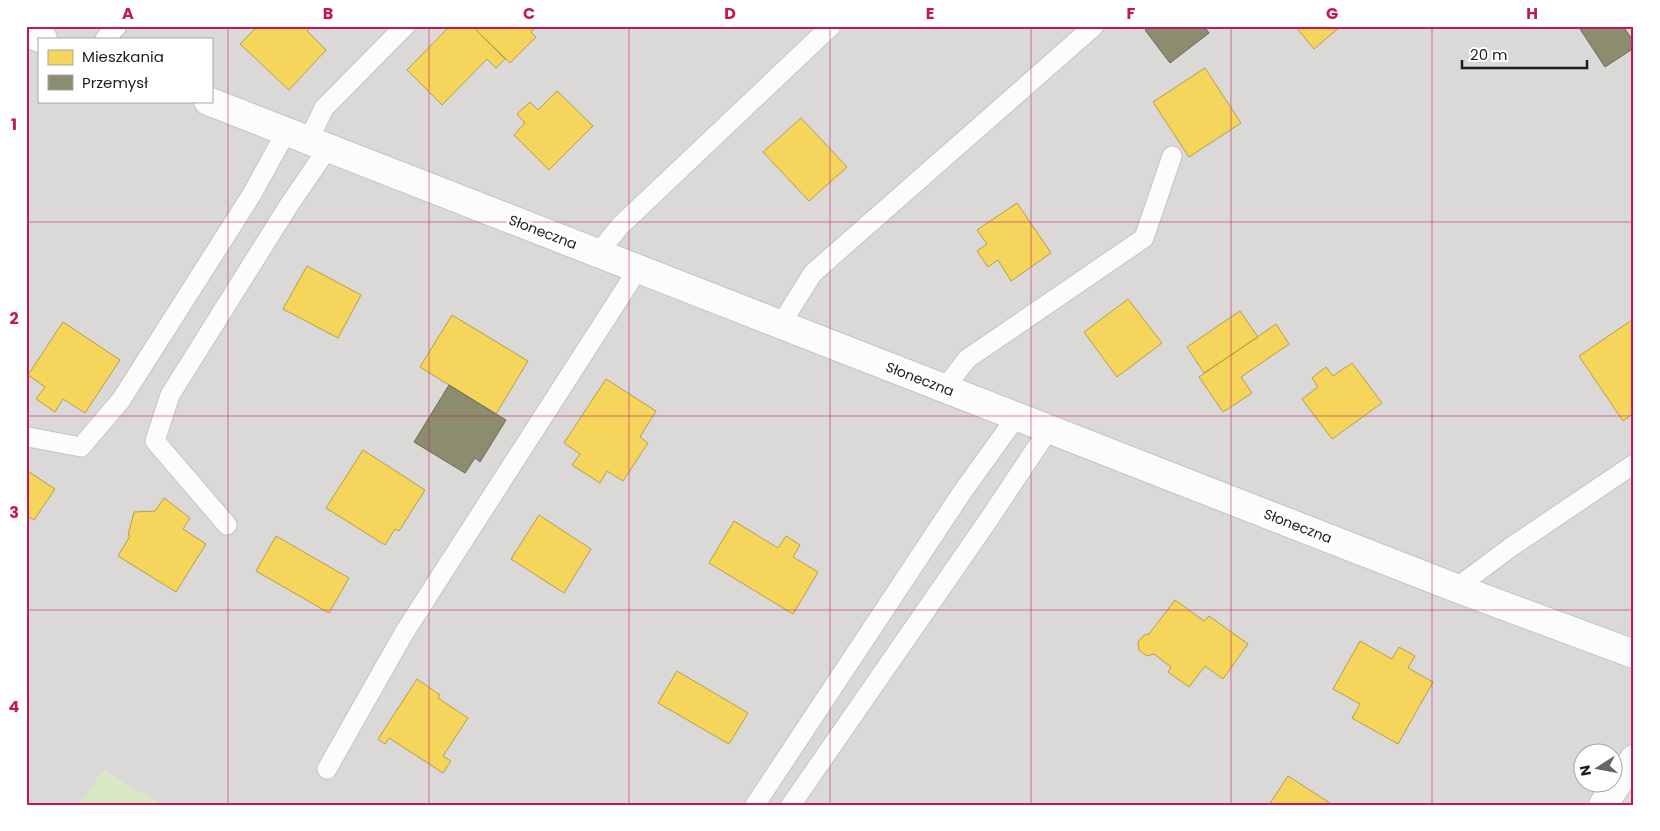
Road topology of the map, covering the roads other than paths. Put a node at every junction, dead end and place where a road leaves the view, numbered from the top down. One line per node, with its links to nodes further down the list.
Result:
1 (117, 26): 7 (lane)
2 (405, 26): 9 (lane)
3 (830, 26): 11 (lane)
4 (1094, 26): 13 (lane)
5 (26, 33): 6 (street)
6 (40, 38)
7 (106, 38)
8 (211, 102): 9 (street, Słoneczna)
9 (307, 140): 11 (street, Słoneczna); 17 (lane); 19 (lane)
10 (1172, 156): 14 (lane)
11 (601, 254): 12 (street, Słoneczna)
12 (638, 269): 13 (street, Słoneczna); 23 (lane)
13 (781, 324): 14 (street, Słoneczna)
14 (945, 388): 15 (street, Słoneczna)
15 (1017, 416): 16 (street, Słoneczna); 24 (lane)
16 (1049, 429): 20 (street, Słoneczna); 25 (lane)
17 (28, 437)
18 (1634, 464): 20 (lane)
19 (227, 525)
20 (1456, 588): 21 (street, Słoneczna)
21 (1634, 654)
22 (1634, 759): 26 (street)
23 (327, 769)
24 (755, 805)
25 (791, 805)
26 (1603, 805)

